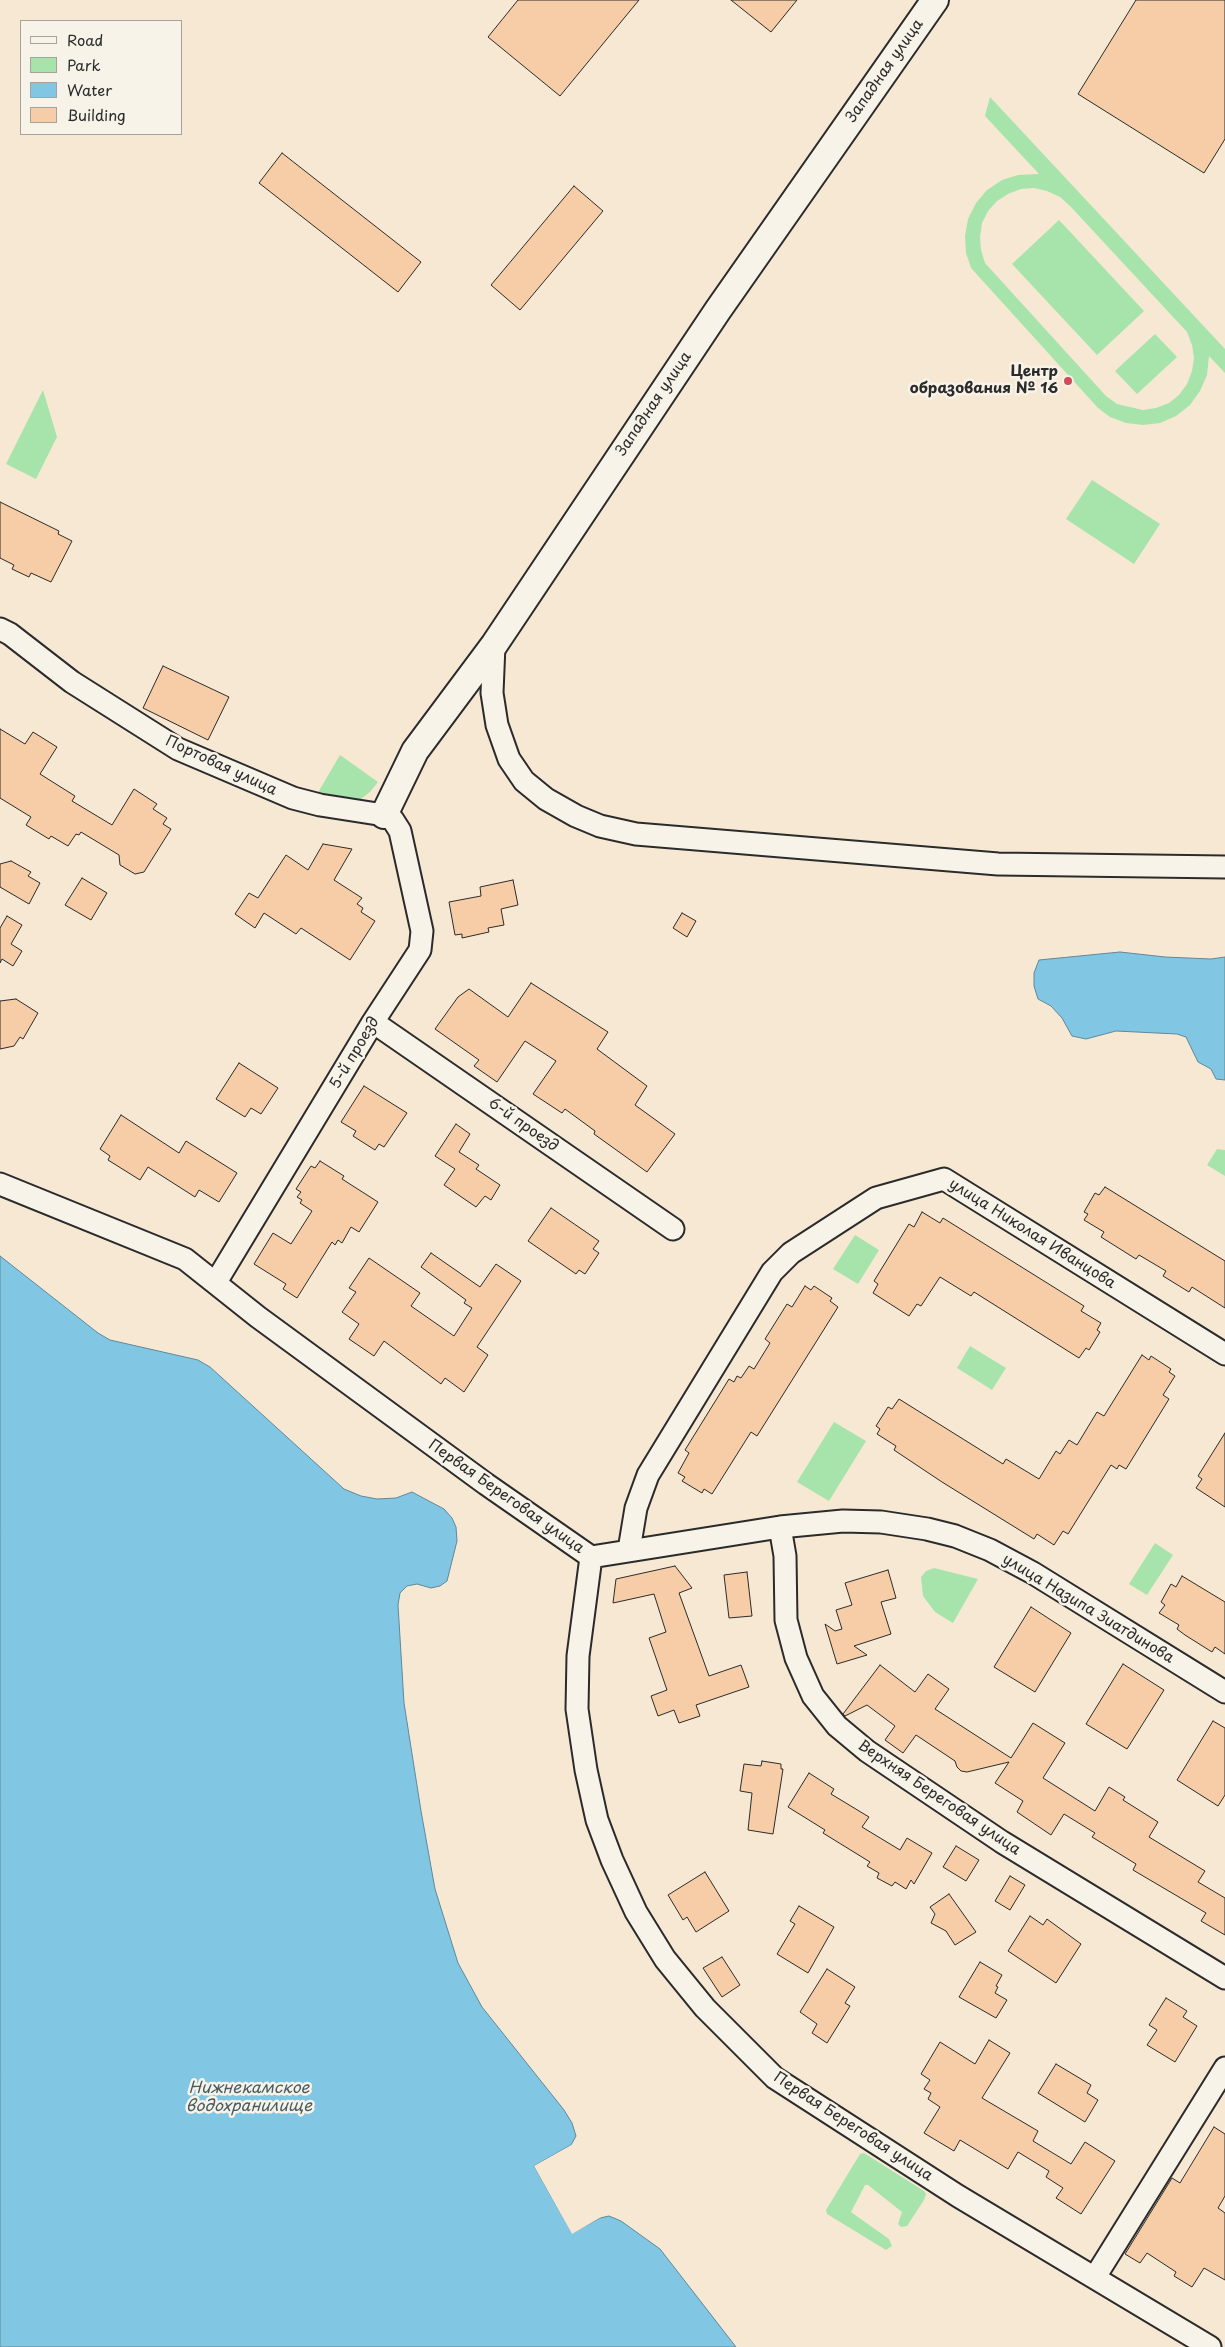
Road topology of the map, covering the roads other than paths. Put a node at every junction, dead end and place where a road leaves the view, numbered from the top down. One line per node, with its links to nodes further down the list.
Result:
1 (935, 0): 3 (street, Западная улица)
2 (0, 629): 4 (street, Портовая улица)
3 (494, 644): 4 (street, Западная улица); 5 (street)
4 (384, 815): 6 (street, 5-й проезд)
5 (1225, 867)
6 (374, 1022): 8 (street, 6-й проезд); 9 (street, 5-й проезд)
7 (0, 1184): 9 (street, Первая Береговая улица)
8 (673, 1228)
9 (216, 1282): 13 (street, Первая Береговая улица)
10 (1225, 1354): 12 (street, улица Николая Иванцова)
11 (780, 1527): 12 (street, улица Назипа Зиатдинова); 14 (street, улица Назипа Зиатдинова); 15 (street, Верхняя Береговая улица)
12 (629, 1550): 13 (street, улица Назипа Зиатдинова)
13 (591, 1557): 17 (street, Первая Береговая улица)
14 (1225, 1692)
15 (1225, 1978)
16 (1225, 2068): 17 (street)
17 (1096, 2277): 18 (street, Первая Береговая улица)
18 (1210, 2347)

